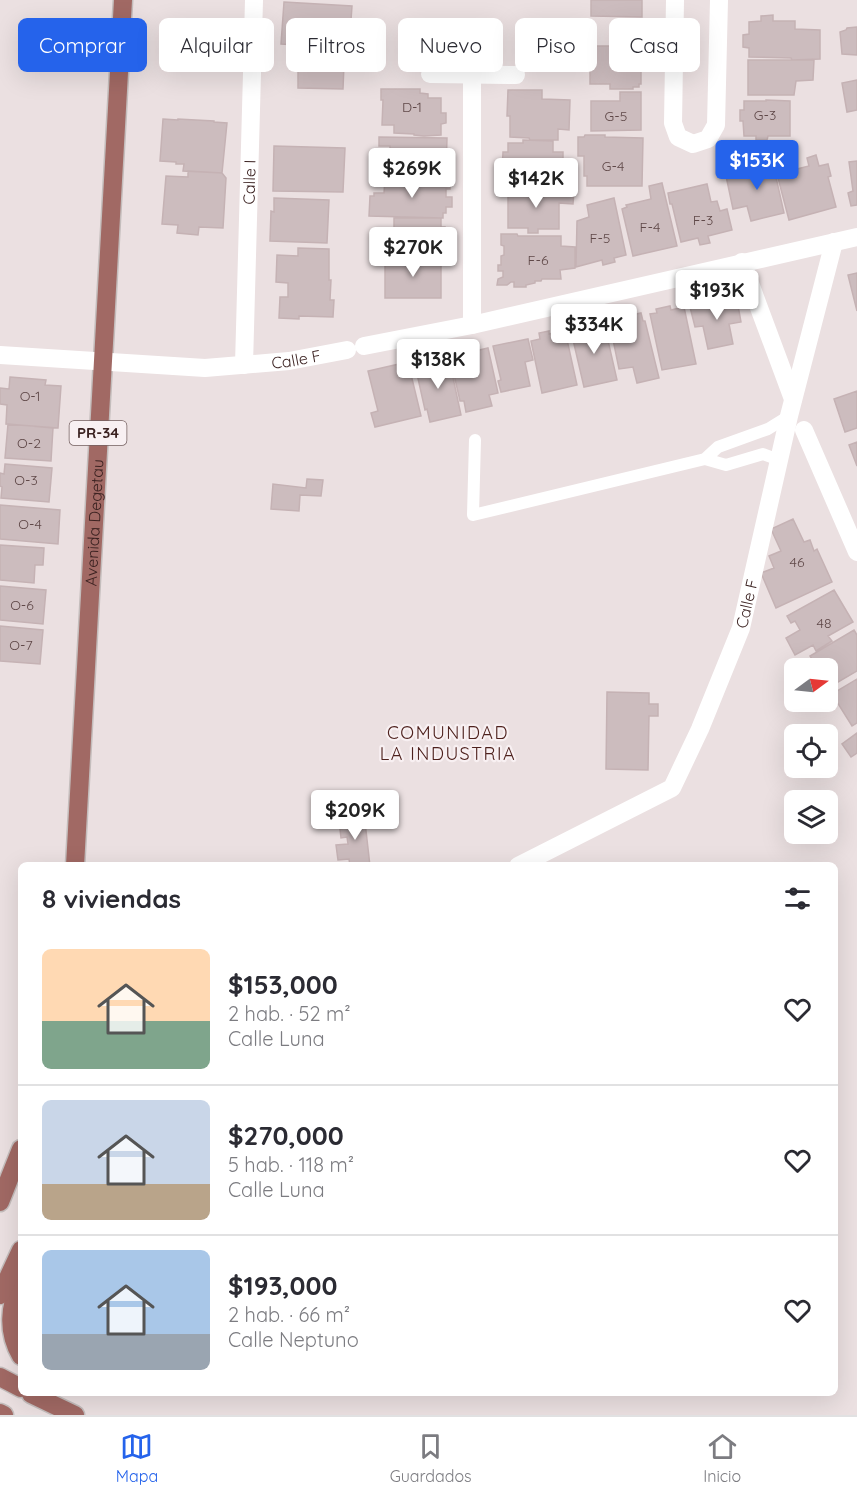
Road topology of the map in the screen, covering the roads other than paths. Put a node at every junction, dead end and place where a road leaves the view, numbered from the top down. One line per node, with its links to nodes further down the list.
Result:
1 (123, 0): 13 (main road, Avenida Degetau / PR-34)
2 (254, 0): 14 (street, Calle I)
3 (675, 0): 4 (street)
4 (719, 0)
5 (430, 74): 6 (street)
6 (472, 75): 7 (street); 11 (street)
7 (516, 75)
8 (857, 237): 9 (street, Calle F)
9 (834, 242): 10 (street, Calle F); 15 (street, Calle F)
10 (742, 262): 11 (street, Calle F); 15 (street)
11 (472, 325): 14 (street, Calle F)
12 (0, 355): 13 (street, Calle F)
13 (102, 361): 14 (street, Calle F); 21 (main road, Avenida Degetau / PR-34)
14 (244, 365)
15 (791, 408): 18 (lane); 19 (street, Calle F)
16 (804, 430): 20 (street)
17 (475, 440): 18 (lane)
18 (705, 459): 19 (lane)
19 (779, 460): 22 (street, Calle F)
20 (857, 552)
21 (75, 862)
22 (526, 862)
23 (18, 1157): 24 (main road)
24 (1, 1200)
25 (18, 1256): 27 (main road)
26 (18, 1290): 28 (main road)
27 (0, 1295)
28 (18, 1350)
29 (0, 1377): 30 (main road)
30 (18, 1386)
31 (37, 1396): 32 (main road)
32 (63, 1406)

